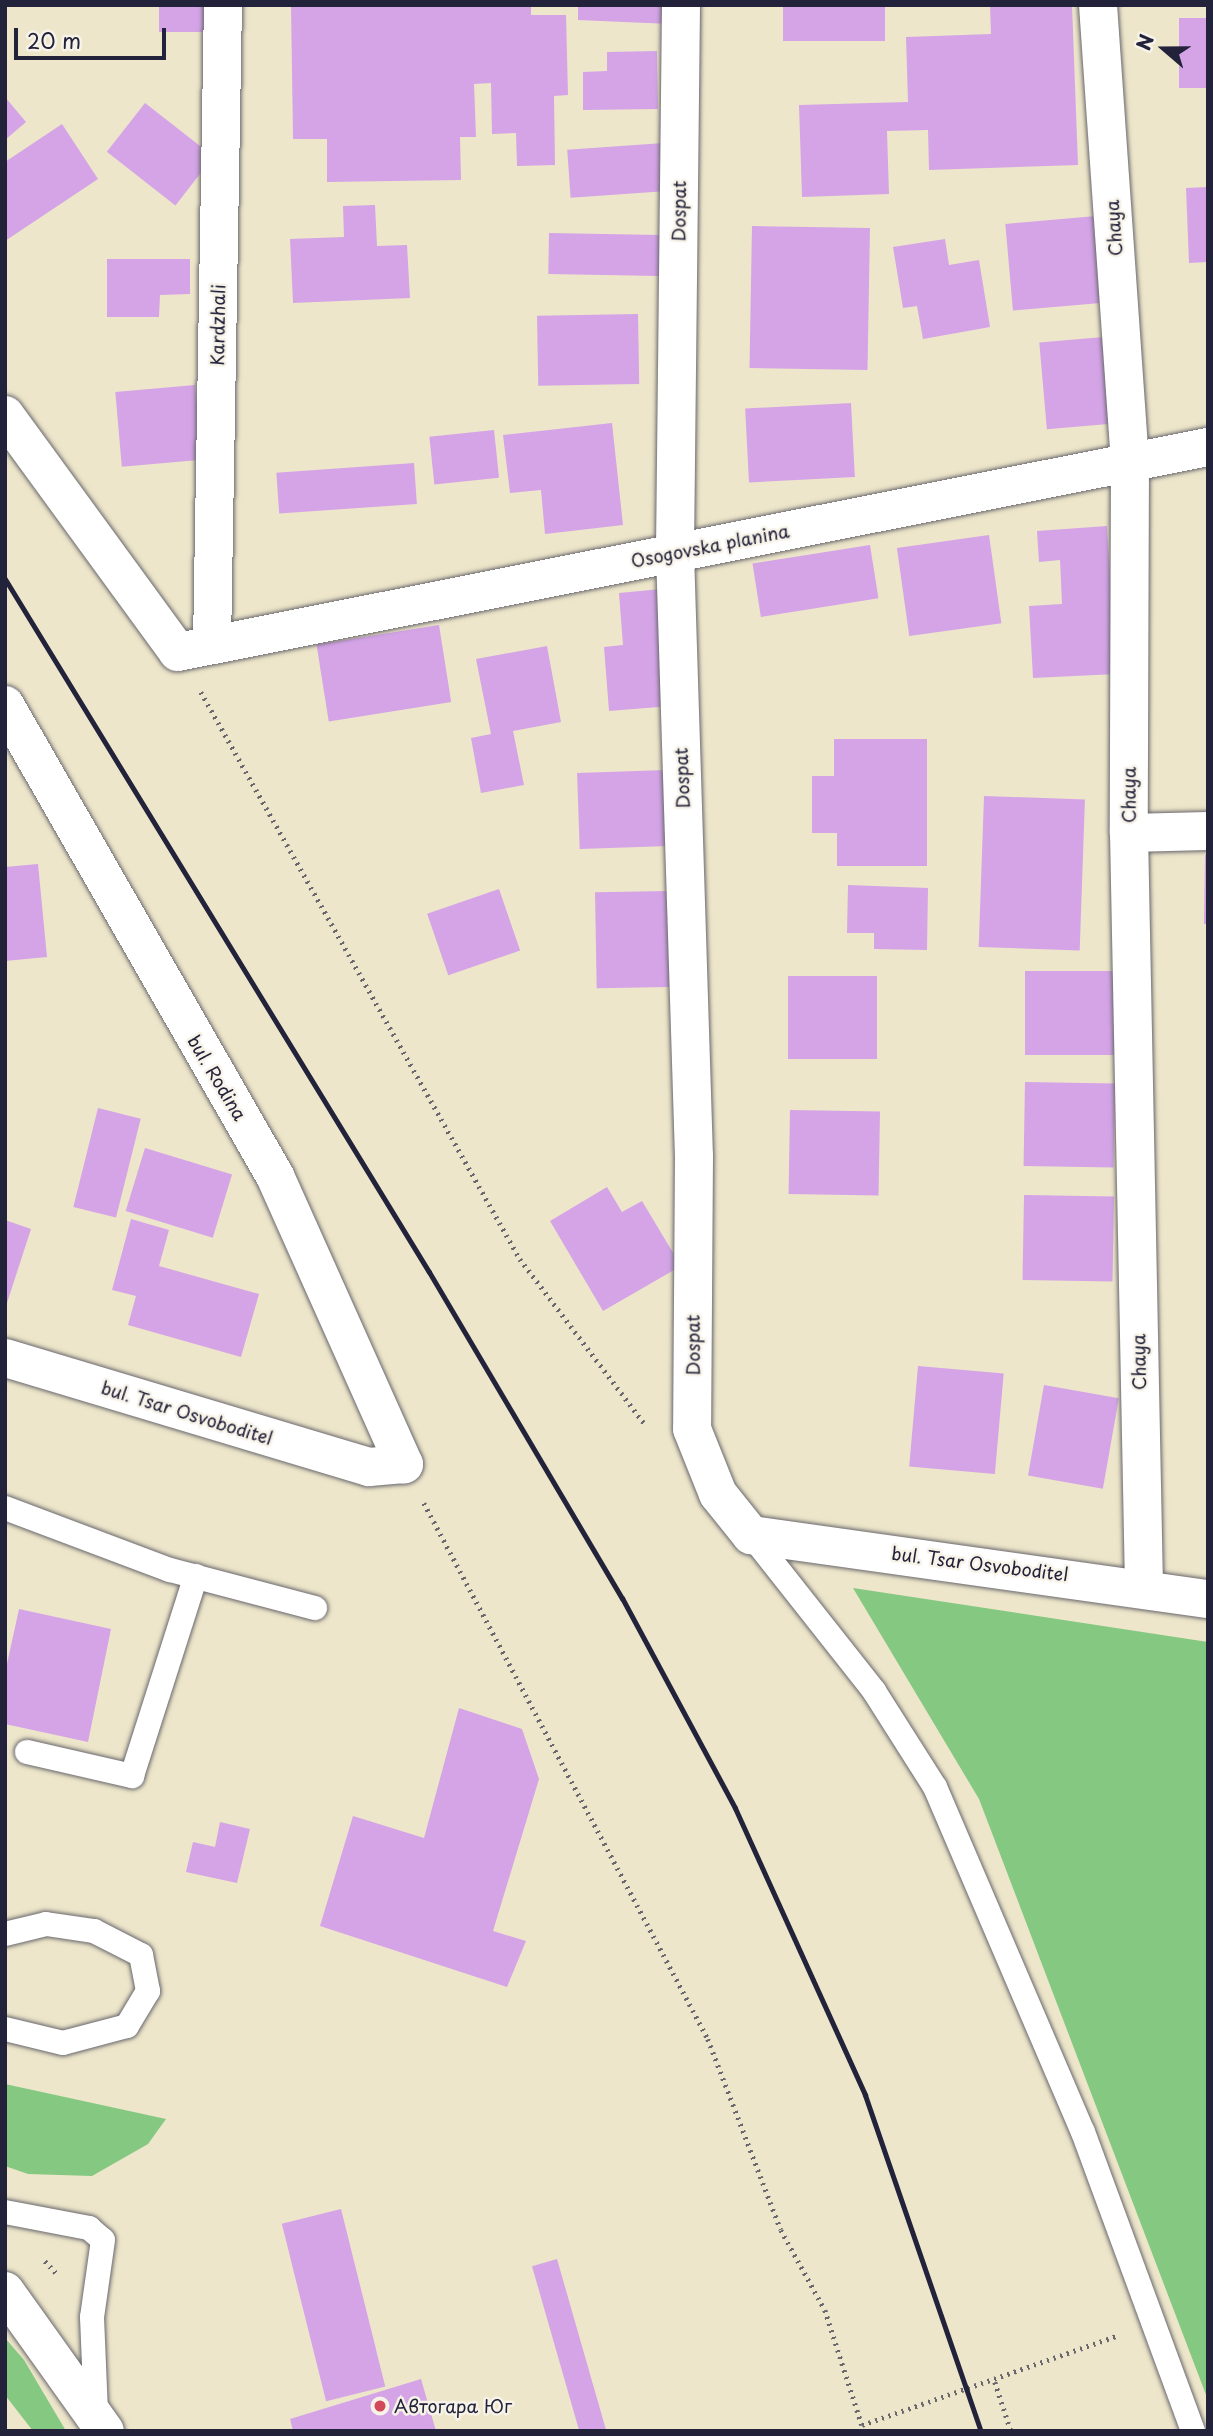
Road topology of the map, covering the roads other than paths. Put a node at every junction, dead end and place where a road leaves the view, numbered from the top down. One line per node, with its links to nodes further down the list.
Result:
1 (223, 5): 8 (street, Kardzhali)
2 (681, 5): 7 (street, Dospat)
3 (1098, 5): 6 (street, Chaya)
4 (5, 415): 8 (street)
5 (1208, 447): 6 (street, Osogovska planina)
6 (1130, 462): 7 (street, Osogovska planina); 11 (street, Chaya)
7 (675, 553): 8 (street, Osogovska planina); 15 (street, Dospat)
8 (195, 649)
9 (5, 705): 13 (street, bul. Rodina)
10 (1208, 831): 11 (street)
11 (1129, 833): 17 (street, Chaya)
12 (5, 1358): 13 (street, bul. Tsar Osvoboditel)
13 (387, 1466)
14 (5, 1508): 16 (lane)
15 (751, 1535): 17 (street, bul. Tsar Osvoboditel); 26 (lane)
16 (196, 1576): 19 (lane); 20 (lane)
17 (1144, 1586): 18 (street, bul. Tsar Osvoboditel)
18 (1208, 1599)
19 (315, 1608)
20 (27, 1752)
21 (5, 1934): 22 (lane)
22 (5, 2029)
23 (5, 2212): 25 (lane)
24 (5, 2291): 25 (street)
25 (101, 2422)
26 (1193, 2431)

